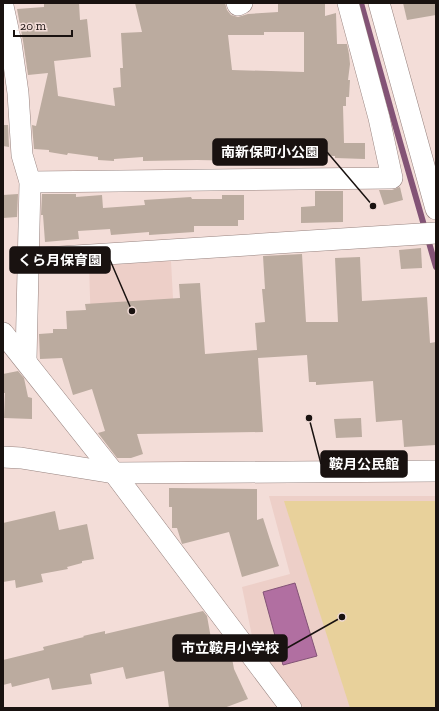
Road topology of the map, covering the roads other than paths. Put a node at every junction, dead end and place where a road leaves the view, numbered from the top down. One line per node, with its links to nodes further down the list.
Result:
1 (237, 3): 2 (street)
2 (242, 3)
3 (348, 3): 6 (street)
4 (379, 3): 7 (street)
5 (3, 6): 6 (street)
6 (30, 182): 9 (street)
7 (436, 209)
8 (436, 233): 9 (street)
9 (28, 259): 11 (street)
10 (3, 333): 11 (street)
11 (26, 360): 14 (street)
12 (3, 457): 14 (street)
13 (436, 471): 14 (street)
14 (114, 472): 15 (street)
15 (291, 708)

